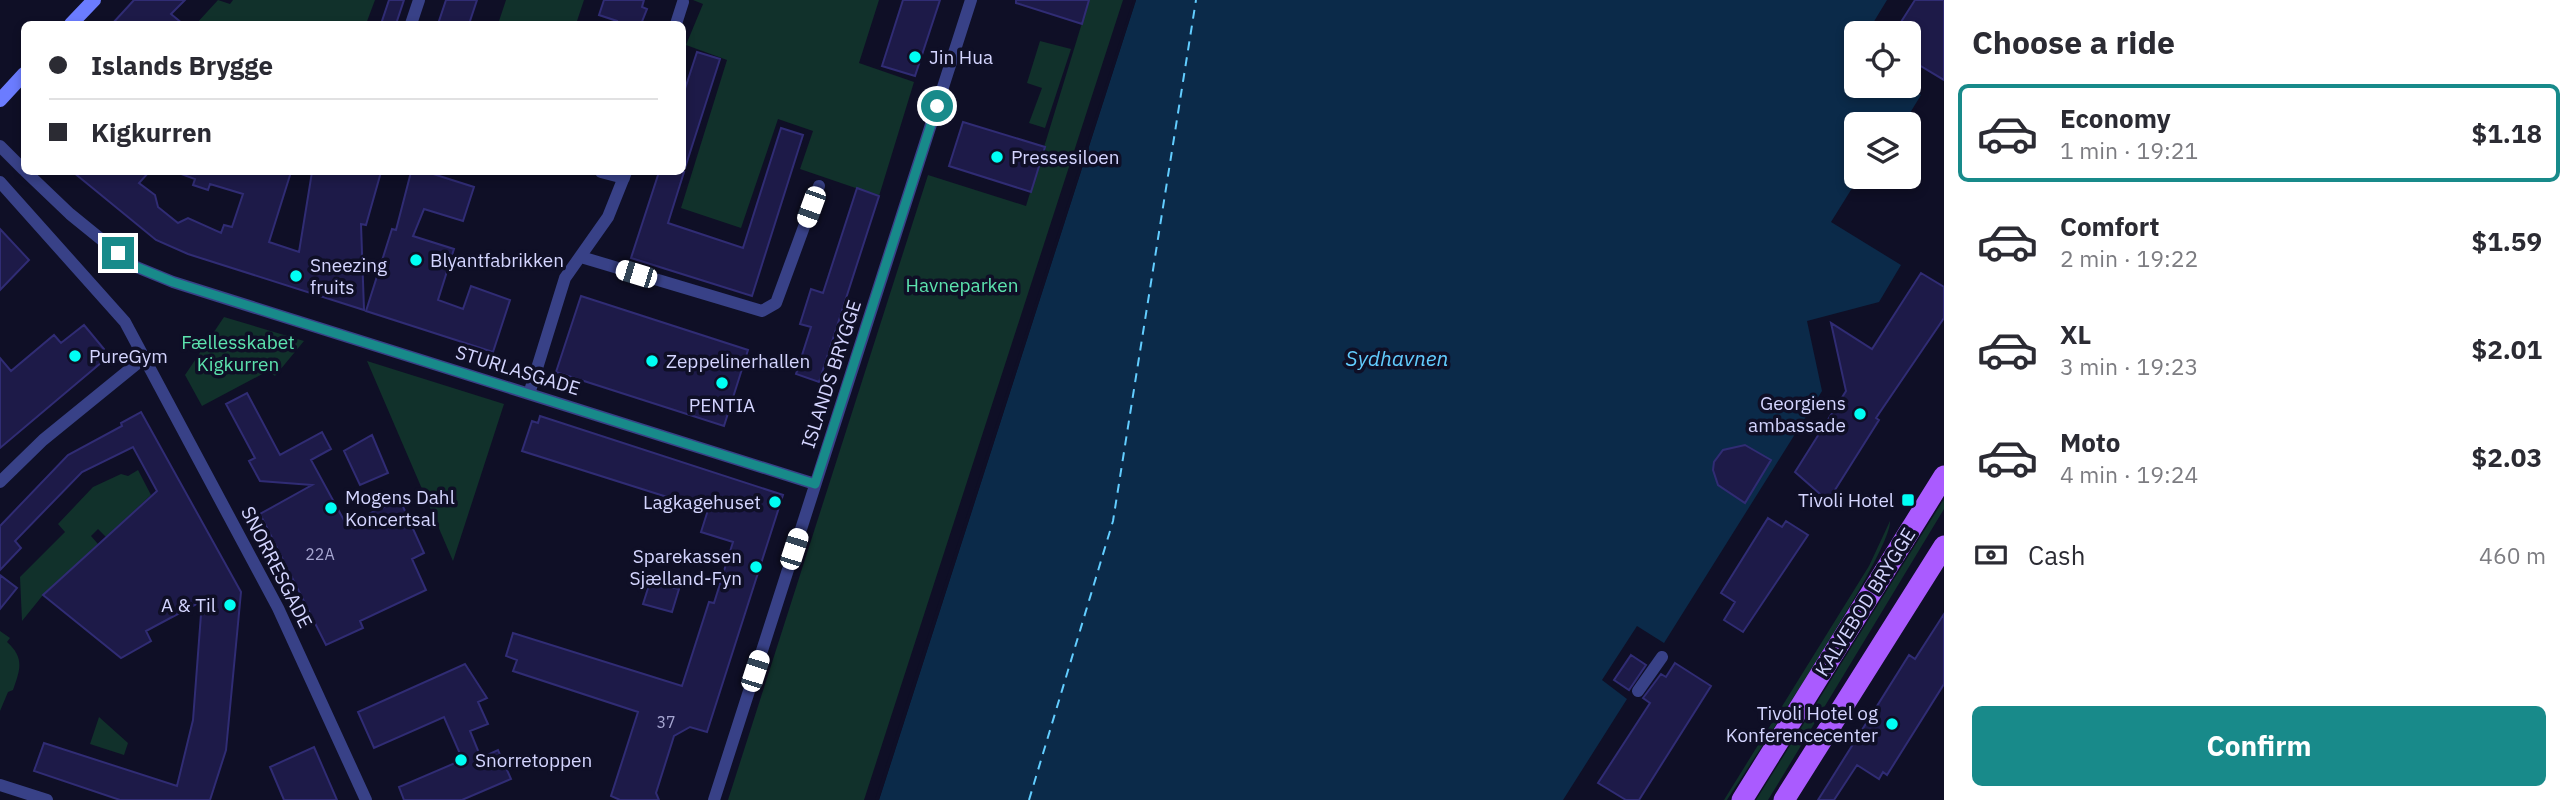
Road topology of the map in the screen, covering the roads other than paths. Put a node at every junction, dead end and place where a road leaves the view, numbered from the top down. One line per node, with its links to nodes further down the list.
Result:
1 (94, 0): 5 (street)
2 (419, 0): 6 (street)
3 (971, 0): 21 (street, ISLANDS BRYGGE)
4 (683, 2): 7 (street)
5 (74, 21)
6 (412, 21)
7 (677, 21)
8 (21, 77): 9 (street)
9 (0, 100)
10 (0, 146): 11 (street, STURLASGADE)
11 (21, 167)
12 (29, 175): 18 (street, STURLASGADE)
13 (625, 175): 16 (street)
14 (0, 182): 17 (street, SNORRESGADE)
15 (819, 186): 16 (street)
16 (581, 257): 18 (street)
17 (145, 357): 20 (street); 27 (street, SNORRESGADE)
18 (529, 394): 21 (street, STURLASGADE)
19 (1944, 476): 29 (main road, KALVEBOD BRYGGE)
20 (0, 482)
21 (815, 484): 28 (street, ISLANDS BRYGGE)
22 (1944, 546): 30 (main road, KALVEBOD BRYGGE)
23 (1662, 657): 24 (street)
24 (1638, 691)
25 (0, 785): 26 (street)
26 (47, 800)
27 (366, 800)
28 (713, 800)
29 (1742, 800)
30 (1784, 800)

